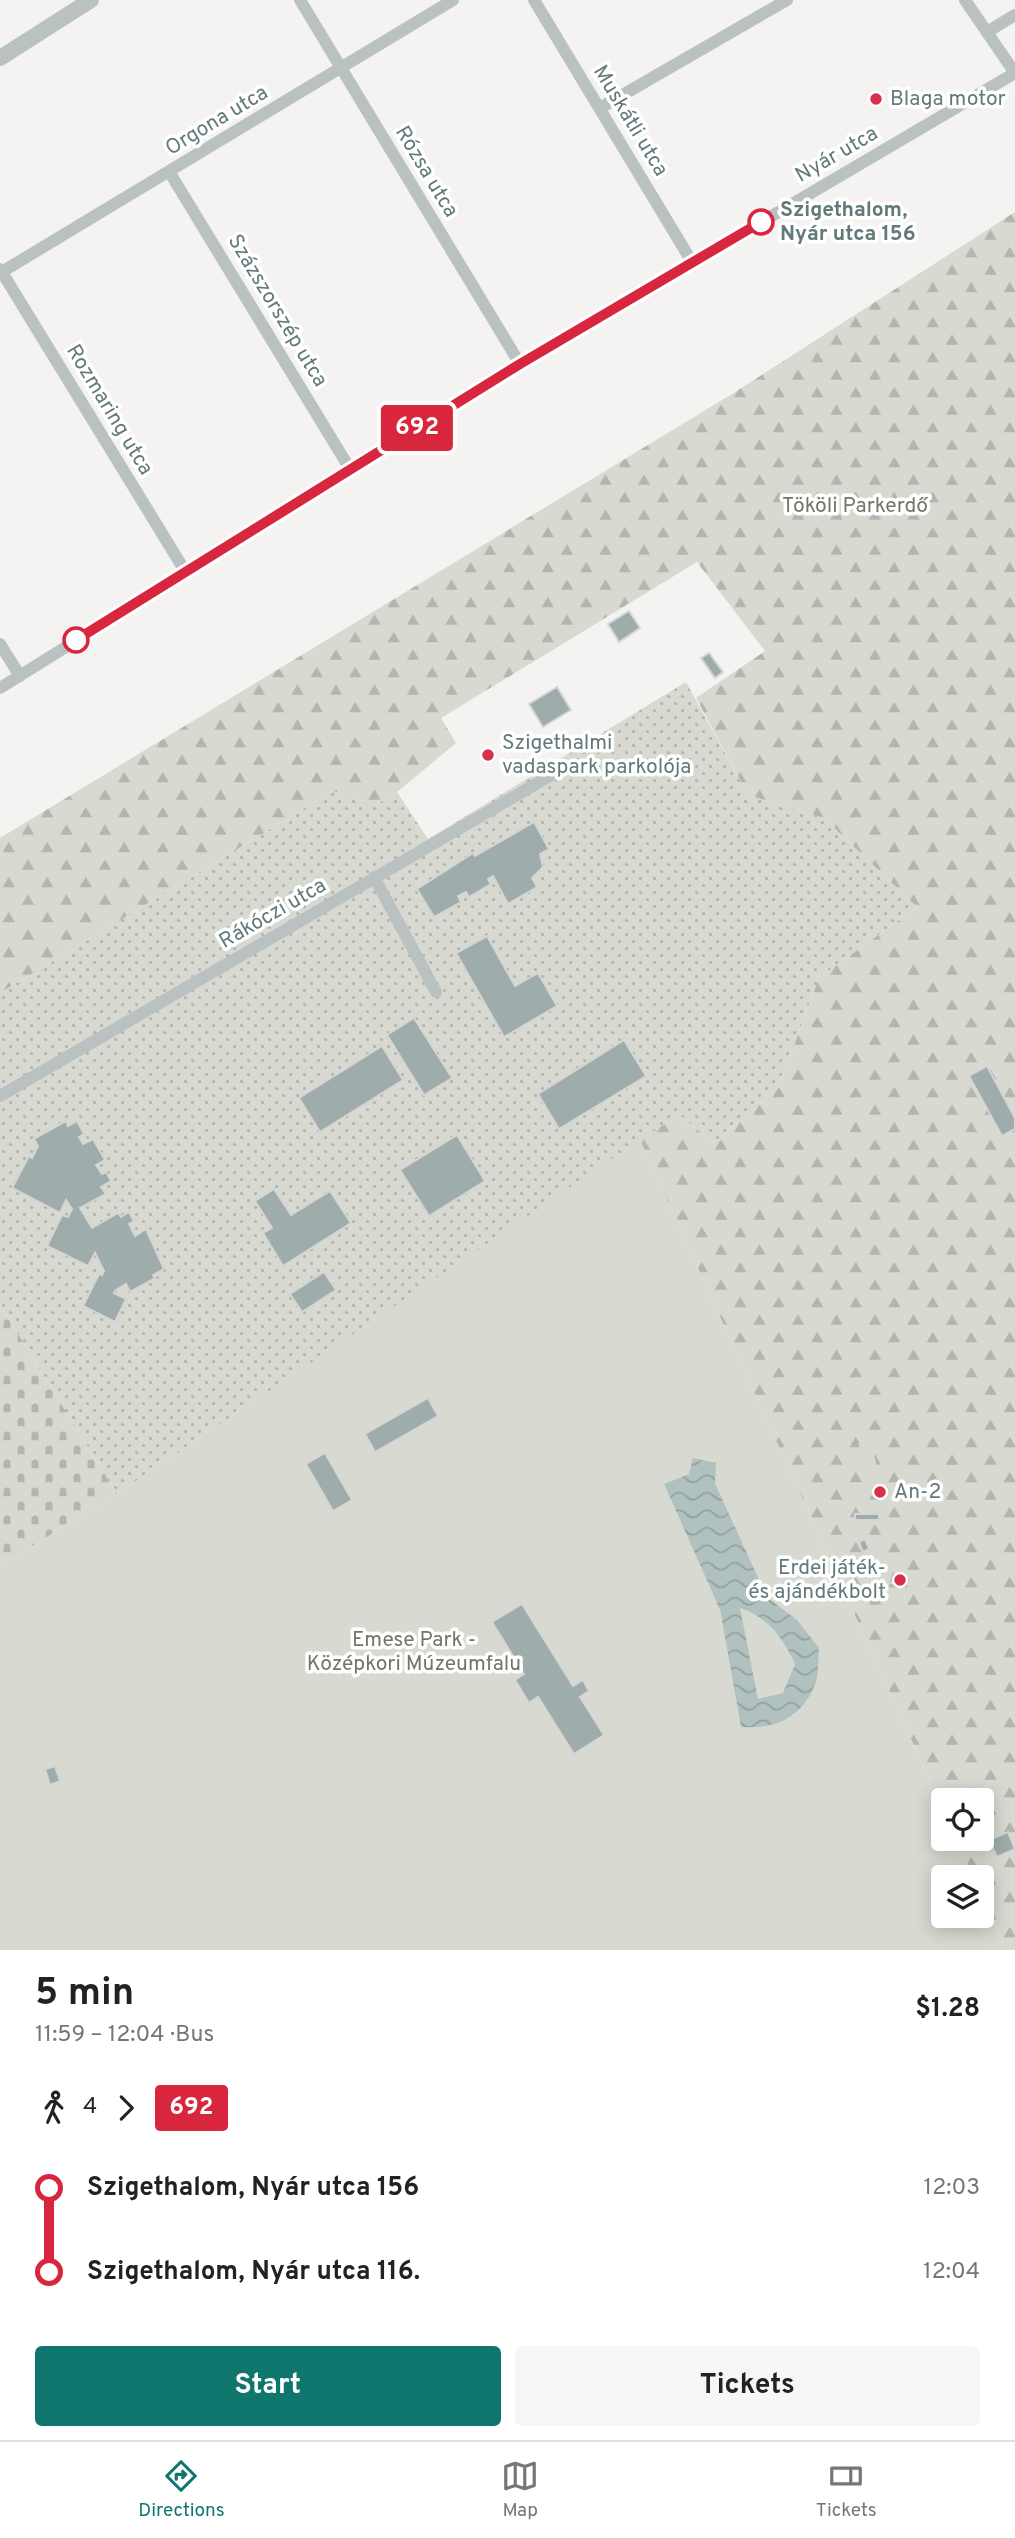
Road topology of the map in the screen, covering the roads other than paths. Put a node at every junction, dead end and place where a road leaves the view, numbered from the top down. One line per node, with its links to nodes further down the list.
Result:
1 (91, 0): 9 (street)
2 (300, 0): 10 (street, Rózsa utca)
3 (453, 0): 10 (street, Orgona utca)
4 (534, 0): 12 (street, Muskátli utca)
5 (787, 0): 12 (street)
6 (965, 0): 8 (street)
7 (1015, 15): 8 (street)
8 (987, 32): 11 (street)
9 (0, 58)
10 (340, 69): 13 (street, Orgona utca); 16 (street, Rózsa utca)
11 (1015, 73): 14 (street, Nyár utca)
12 (600, 108): 14 (street, Muskátli utca)
13 (170, 173): 15 (street, Orgona utca); 17 (street, Százszorszép utca)
14 (692, 262): 16 (street, Nyár utca)
15 (1, 271): 18 (street, Rozmaring utca)
16 (520, 364): 17 (street, Nyár utca)
17 (350, 469): 18 (street, Nyár utca)
18 (185, 571): 20 (street, Nyár utca)
19 (0, 644): 20 (street)
20 (20, 676): 21 (street, Nyár utca)
21 (0, 688)
22 (565, 767): 23 (street, Rákóczi utca)
23 (374, 877): 24 (street); 25 (street, Rákóczi utca)
24 (436, 992)
25 (0, 1096)

